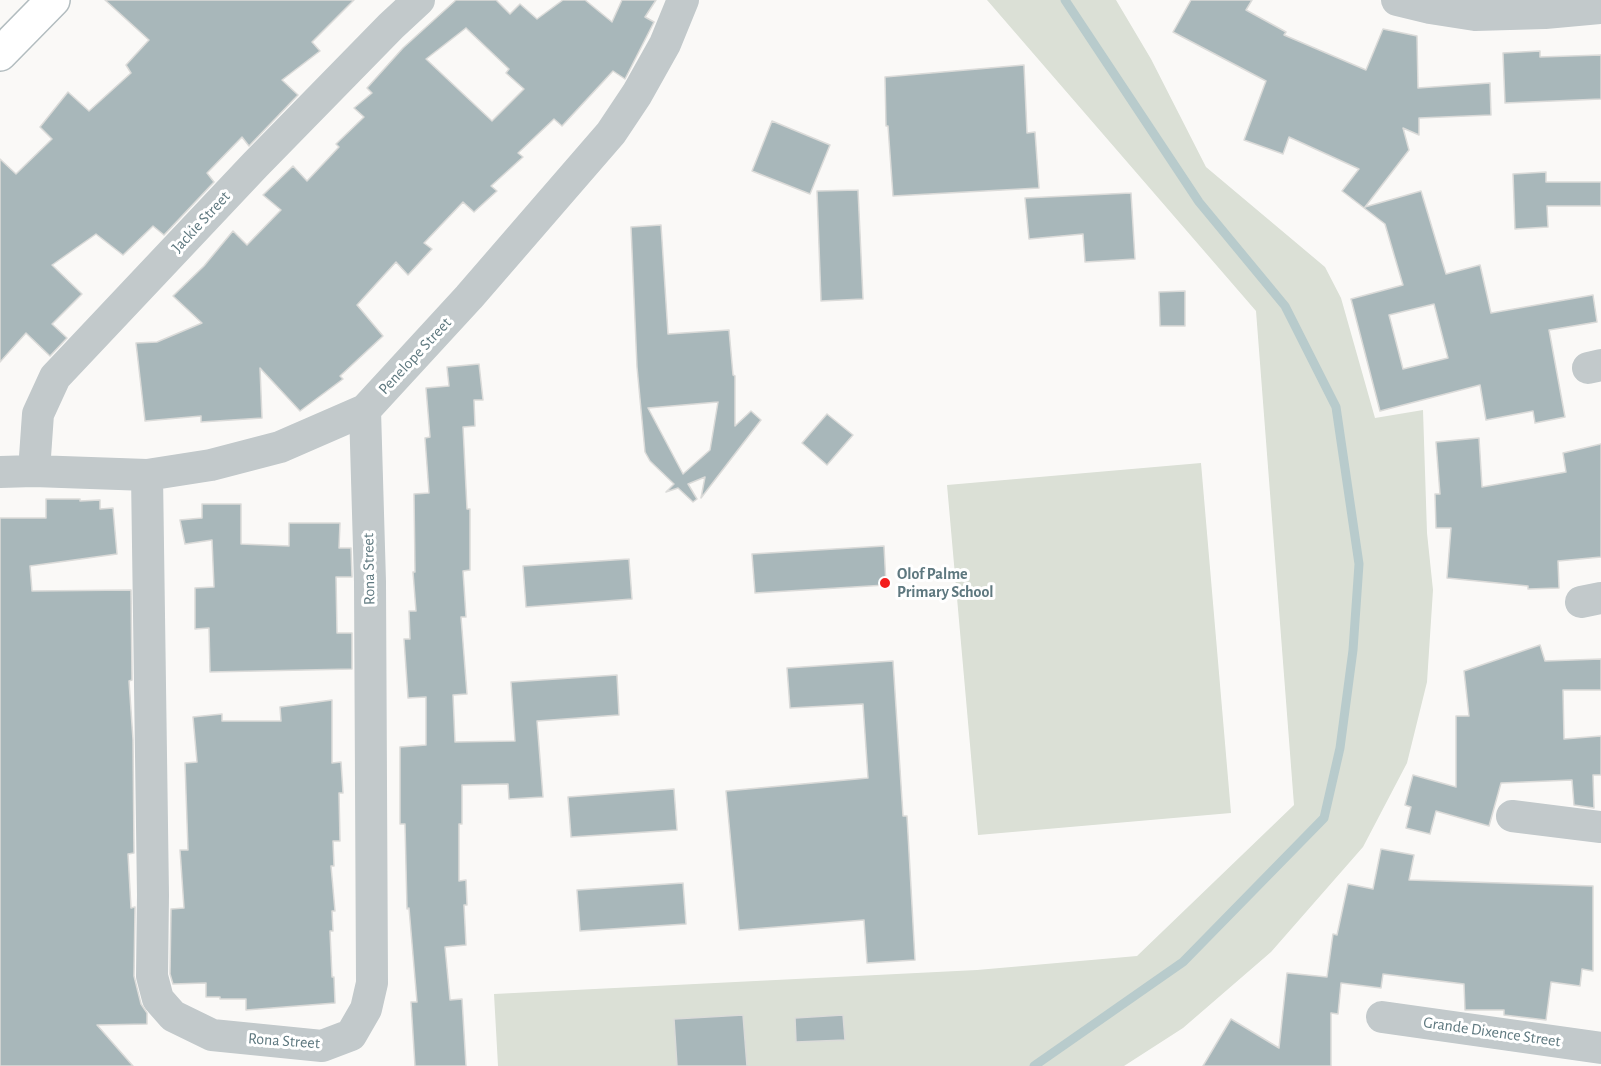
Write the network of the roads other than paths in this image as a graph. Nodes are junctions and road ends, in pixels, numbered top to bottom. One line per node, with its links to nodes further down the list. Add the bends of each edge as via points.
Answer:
1 (53, 0): 6 (street)
2 (418, 0): 8 (street, Jackie Street, via 55,377 38,414)
3 (683, 0): 7 (street, Penelope Street, via 637,94 611,133 470,297)
4 (1397, 0): 5 (street, via 1475,15)
5 (1601, 8)
6 (0, 54)
7 (365, 410): 10 (street, Penelope Street, via 280,447 210,465); 10 (street, Rona Street, via 372,983 366,1009 351,1035 322,1046 212,1035 173,1016 159,999 152,976)
8 (34, 471): 9 (street, Penelope Street); 10 (street, Penelope Street)
9 (0, 472)
10 (147, 475)
11 (1512, 816): 12 (street)
12 (1601, 827)
13 (1382, 1017): 14 (street, Grande Dixence Street)
14 (1601, 1048)

